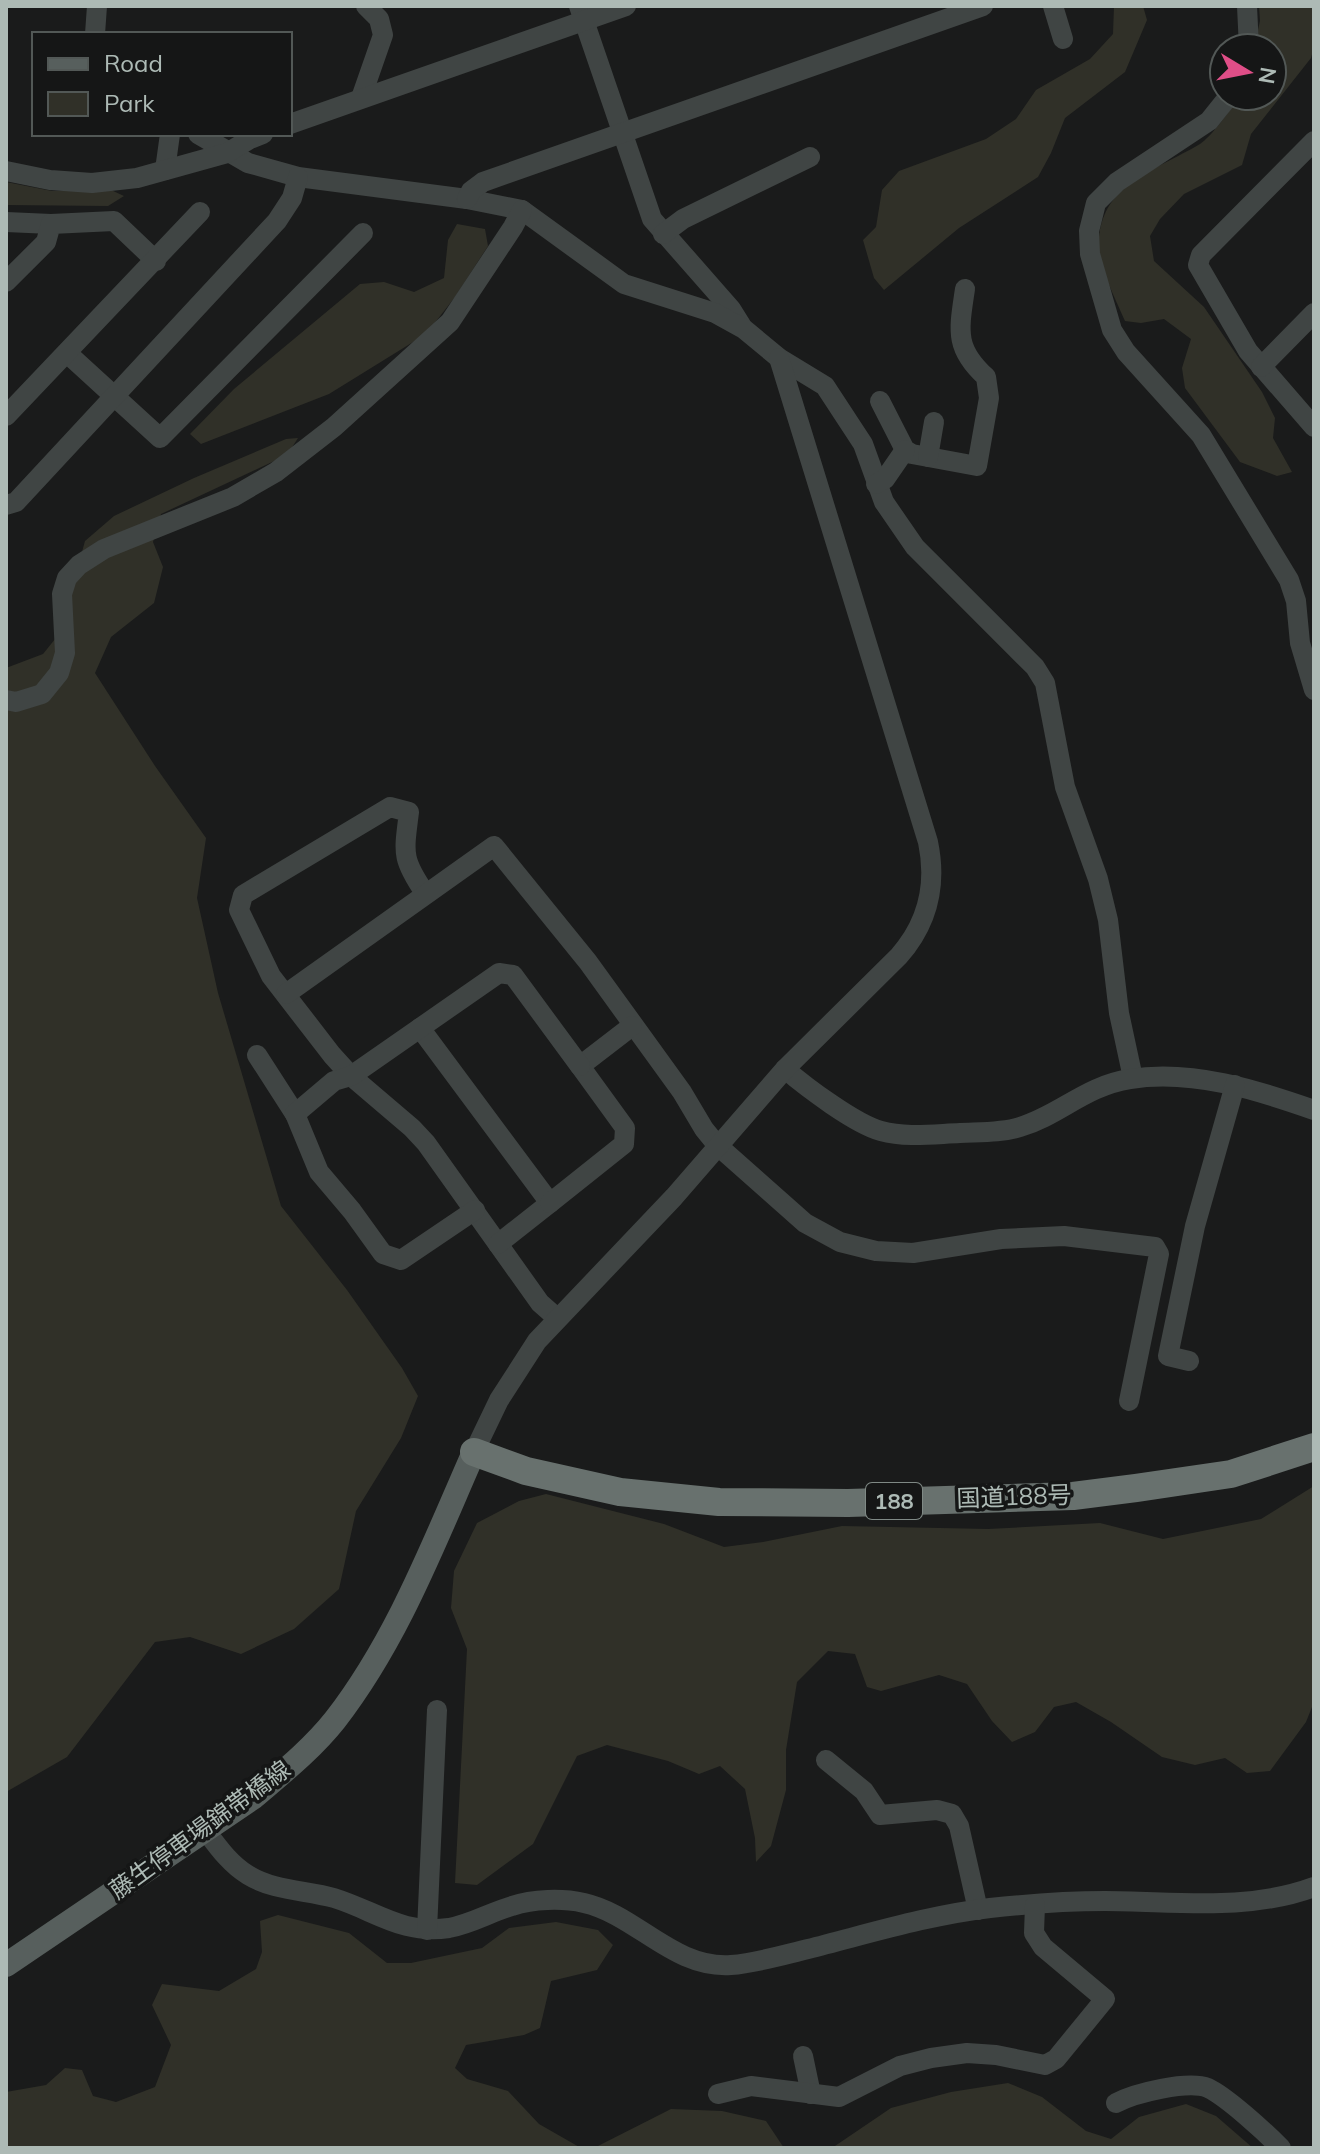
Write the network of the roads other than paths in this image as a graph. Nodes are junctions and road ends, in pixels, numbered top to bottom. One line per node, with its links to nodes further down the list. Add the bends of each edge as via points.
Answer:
1 (97, 6): 8 (street)
2 (366, 6): 11 (street, via 379,19 383,35)
3 (626, 6): 7 (street)
4 (983, 6): 14 (street)
5 (1053, 6): 10 (street)
6 (1247, 6): 9 (street)
7 (581, 13): 11 (street); 14 (street)
8 (95, 32)
9 (1248, 32)
10 (1063, 39)
11 (361, 98): 13 (street)
12 (1216, 112): 48 (street, via 1117,182 1096,203 1090,254 1112,330 1201,435 1289,580)
13 (292, 123)
14 (623, 133): 24 (street, via 483,182); 30 (street, via 652,219)
15 (170, 136): 21 (street)
16 (201, 136): 19 (street)
17 (258, 136): 19 (street)
18 (1314, 141): 38 (street, via 1201,255 1198,265)
19 (227, 153): 21 (street); 23 (street)
20 (810, 157): 30 (street, via 683,219)
21 (165, 170): 22 (street, via 92,183)
22 (6, 171)
23 (298, 177): 24 (street); 39 (street, via 277,221)
24 (467, 199): 25 (street)
25 (522, 210): 35 (street, via 624,284 715,313); 49 (street, via 450,322 334,427 233,497 104,549 79,565 62,594 65,653 59,673 42,694)
26 (200, 212): 31 (street)
27 (6, 222): 28 (street)
28 (51, 224): 31 (street, via 114,221); 32 (street, via 46,242)
29 (363, 233): 39 (street, via 160,438)
30 (663, 234): 35 (street)
31 (156, 261): 36 (street)
32 (6, 282)
33 (965, 289): 45 (street, via 962,339 969,361 986,377 989,398 977,466)
34 (1314, 313): 38 (street)
35 (744, 329): 37 (street)
36 (67, 353): 39 (street); 41 (street)
37 (779, 358): 46 (street, via 825,386 863,444); 56 (street, via 928,842 932,877 926,912 910,943)
38 (1261, 367): 43 (street)
39 (114, 396): 47 (street, via 16,502)
40 (880, 401): 44 (street)
41 (6, 416)
42 (934, 422): 45 (street)
43 (1314, 427)
44 (905, 450): 45 (street); 46 (street)
45 (928, 457)
46 (876, 484): 58 (street, via 915,547 1045,683 1065,787 1108,920)
47 (6, 505)
48 (1314, 690)
49 (6, 700)
50 (425, 893): 51 (street); 51 (street, via 404,854 409,812 390,807 243,895 239,910 271,976); 52 (street, via 494,846 588,962)
51 (286, 994): 57 (street)
52 (632, 1026): 55 (street); 62 (street)
53 (420, 1028): 55 (street, via 499,973 513,975); 57 (street); 63 (street)
54 (257, 1055): 61 (street)
55 (580, 1066): 63 (street, via 625,1128 624,1144)
56 (785, 1069): 58 (street, via 865,1125 909,1135 1018,1128 1099,1086); 62 (street)
57 (351, 1076): 61 (street, via 334,1081); 64 (street, via 412,1128)
58 (1133, 1078): 59 (street)
59 (1235, 1085): 60 (street); 67 (street, via 1195,1226 1168,1356)
60 (1314, 1110)
61 (295, 1114): 64 (street, via 319,1172 383,1254 401,1260)
62 (717, 1145): 66 (street); 68 (street, via 805,1223 840,1242 876,1251 913,1253 1001,1239 1064,1236 1155,1247 1159,1254)
63 (550, 1203): 65 (street)
64 (475, 1210): 65 (street)
65 (498, 1244): 66 (street)
66 (557, 1318): 70 (street, via 499,1400)
67 (1189, 1361)
68 (1129, 1401)
69 (1314, 1447): 70 (highway, 国道188号 / 188, via 1231,1474 1073,1496 848,1503 719,1502 620,1492 526,1471)
70 (474, 1452): 73 (main road, 藤生停車場錦帯橋線, via 398,1622 333,1722 291,1766)
71 (437, 1710): 77 (street)
72 (826, 1760): 76 (street, via 864,1791 880,1815 937,1810 952,1814)
73 (206, 1831): 77 (street, via 223,1854 266,1884 333,1898 389,1922); 78 (main road, 藤生停車場錦帯橋線)
74 (1314, 1887): 75 (street, via 1262,1901 1221,1904)
75 (1035, 1905): 76 (street); 81 (street, via 1034,1933 1043,1947 1105,1999 1056,2059 1045,2065 967,2053 931,2058 900,2066 839,2097)
76 (978, 1910): 77 (street, via 730,1965 699,1963 611,1912 581,1902 514,1905)
77 (427, 1930)
78 (6, 1965)
79 (803, 2056): 81 (street)
80 (718, 2094): 81 (street, via 751,2086)
81 (811, 2094)
82 (1116, 2103): 83 (street, via 1132,2095 1193,2085 1208,2088)
83 (1281, 2148)

